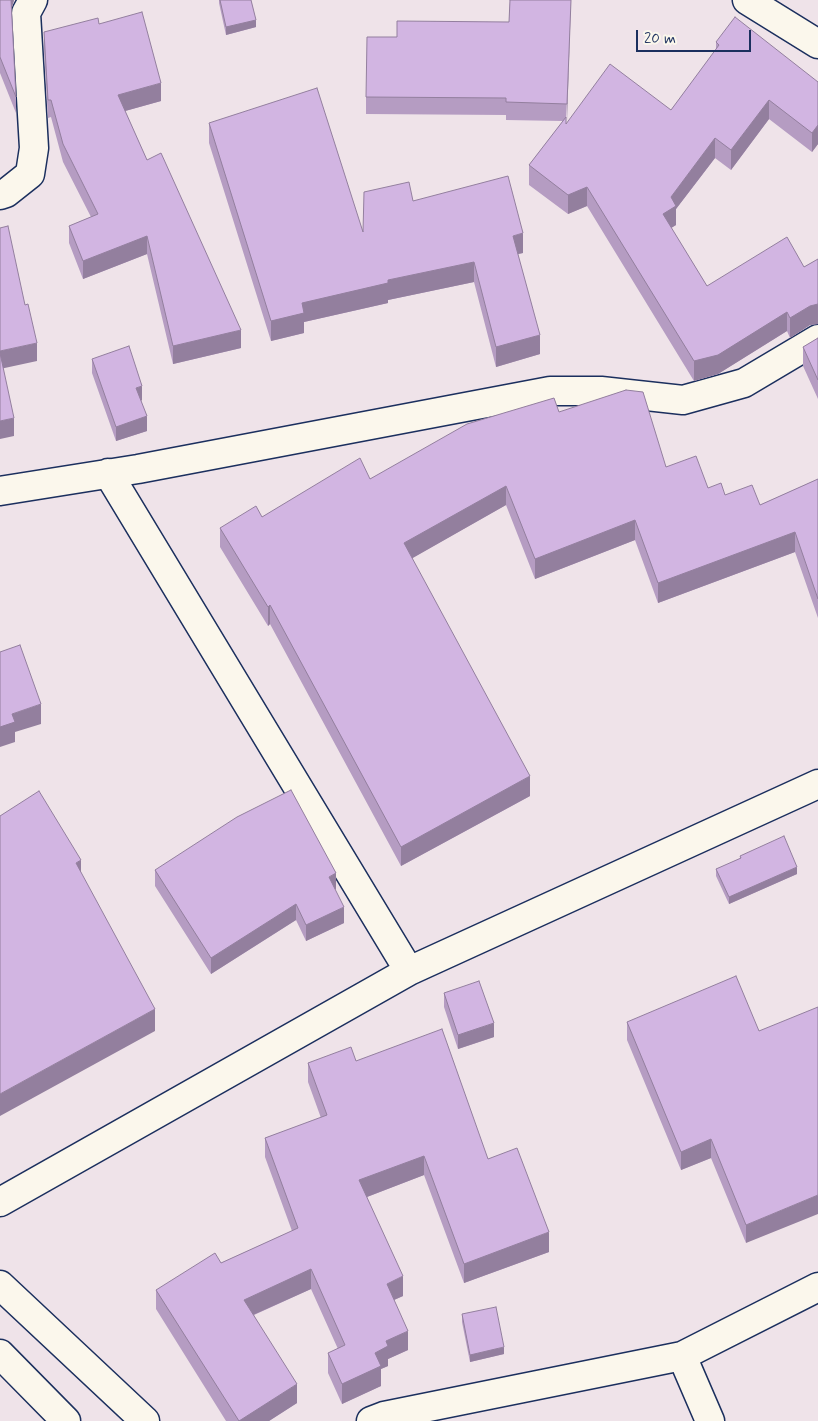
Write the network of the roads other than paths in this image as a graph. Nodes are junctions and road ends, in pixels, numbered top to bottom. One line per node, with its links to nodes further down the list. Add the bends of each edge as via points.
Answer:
1 (33, 0): 4 (street, via 26,12 34,148 30,174)
2 (747, 0): 3 (street)
3 (818, 44)
4 (0, 195)
5 (818, 339): 6 (street, via 744,383 683,400 601,391 550,391)
6 (108, 473): 7 (street); 9 (street)
7 (0, 491)
8 (818, 784): 9 (street)
9 (409, 971): 10 (street)
10 (0, 1202)
11 (0, 1285): 16 (street)
12 (818, 1287): 14 (street)
13 (0, 1354): 15 (street)
14 (682, 1356): 17 (street); 18 (street)
15 (66, 1421)
16 (145, 1421)
17 (371, 1421)
18 (710, 1421)

